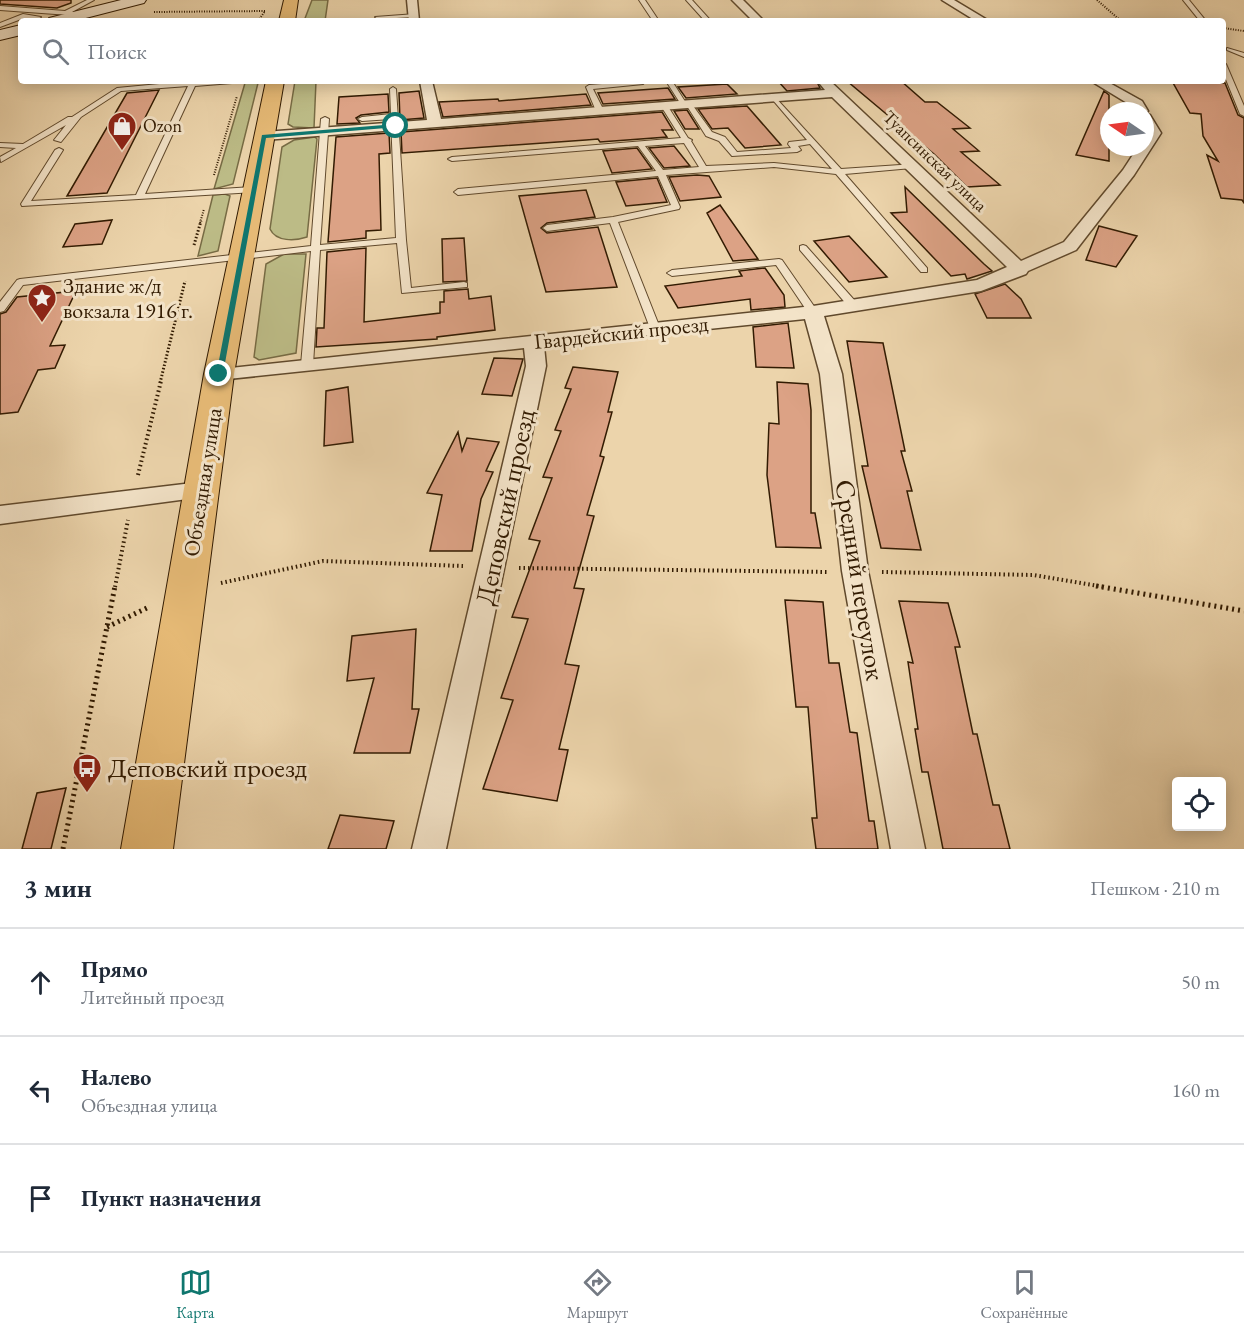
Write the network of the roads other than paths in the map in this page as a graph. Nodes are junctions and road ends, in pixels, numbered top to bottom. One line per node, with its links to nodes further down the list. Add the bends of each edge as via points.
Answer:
1 (91, 0): 11 (lane)
2 (291, 0): 13 (main road)
3 (412, 0): 14 (street)
4 (642, 0): 15 (lane)
5 (689, 0): 16 (lane)
6 (737, 0): 17 (street)
7 (947, 0): 18 (street)
8 (1186, 0): 19 (lane)
9 (144, 6): 11 (main road)
10 (1, 7): 11 (lane)
11 (68, 16): 20 (lane, via 23,16)
12 (378, 17): 14 (lane)
13 (288, 18)
14 (414, 18)
15 (654, 18)
16 (705, 18)
17 (756, 18)
18 (979, 18)
19 (1201, 18)
20 (0, 25)
21 (18, 31): 22 (main road)
22 (0, 35)
23 (1226, 50): 24 (lane)
24 (1244, 55)
25 (1226, 71): 41 (lane)
26 (155, 84): 42 (lane, via 119,89)
27 (192, 84): 64 (lane)
28 (274, 84): 47 (main road, Объездная улица)
29 (427, 84): 45 (street)
30 (641, 84): 40 (lane, via 589,87)
31 (671, 84): 38 (lane)
32 (826, 84): 35 (street, Туапсинская улица)
33 (1102, 84): 37 (street)
34 (393, 89): 44 (lane)
35 (836, 93): 36 (street); 58 (street, Туапсинская улица)
36 (774, 98): 38 (street); 50 (lane)
37 (1134, 102)
38 (687, 104): 39 (street); 50 (lane, via 709,134 722,139 735,154 797,150 792,144)
39 (665, 106): 40 (street); 49 (lane)
40 (600, 111): 45 (street)
41 (1244, 114)
42 (78, 115): 48 (lane); 53 (lane)
43 (362, 119): 44 (lane)
44 (396, 121): 45 (street); 46 (street); 67 (lane)
45 (435, 123)
46 (324, 125): 47 (street); 68 (lane)
47 (264, 136): 62 (main road, Объездная улица)
48 (58, 140)
49 (688, 140): 51 (lane); 59 (lane)
50 (812, 142): 60 (lane)
51 (640, 144): 56 (lane); 61 (lane)
52 (0, 145): 53 (lane)
53 (26, 146): 57 (lane)
54 (59, 150): 64 (lane, via 25,204)
55 (1139, 156): 72 (street, Гвардейский проезд, via 1070,246)
56 (452, 159)
57 (1, 160)
58 (912, 166): 60 (lane); 72 (street, Туапсинская улица)
59 (705, 169): 60 (lane, via 774,165); 61 (lane)
60 (838, 172): 71 (lane)
61 (661, 173): 63 (lane); 65 (lane, via 676,207)
62 (252, 190): 64 (lane); 70 (main road, Объездная улица)
63 (458, 192)
64 (140, 196)
65 (613, 220): 66 (lane); 78 (lane)
66 (547, 228)
67 (400, 240): 68 (lane); 74 (lane, via 406,291)
68 (315, 248): 70 (lane); 80 (lane)
69 (803, 248): 75 (lane)
70 (241, 255): 76 (lane, via 20,282); 81 (main road, Объездная улица)
71 (924, 270)
72 (1020, 270): 75 (street, Гвардейский проезд, via 981,285)
73 (672, 273): 77 (lane, via 778,262)
74 (464, 285)
75 (852, 304): 77 (street, Гвардейский проезд)
76 (0, 309)
77 (813, 312): 78 (street, Гвардейский проезд); 86 (street, Средний переулок, via 831,374 855,571)
78 (655, 328): 79 (street, Гвардейский проезд)
79 (533, 341): 80 (street, Гвардейский проезд); 85 (street, Деповский проезд, via 536,366)
80 (307, 364): 81 (street, Гвардейский проезд)
81 (219, 374): 82 (main road, Объездная улица)
82 (201, 490): 83 (street); 84 (main road, Объездная улица)
83 (0, 515)
84 (147, 849)
85 (429, 849)
86 (908, 849)

